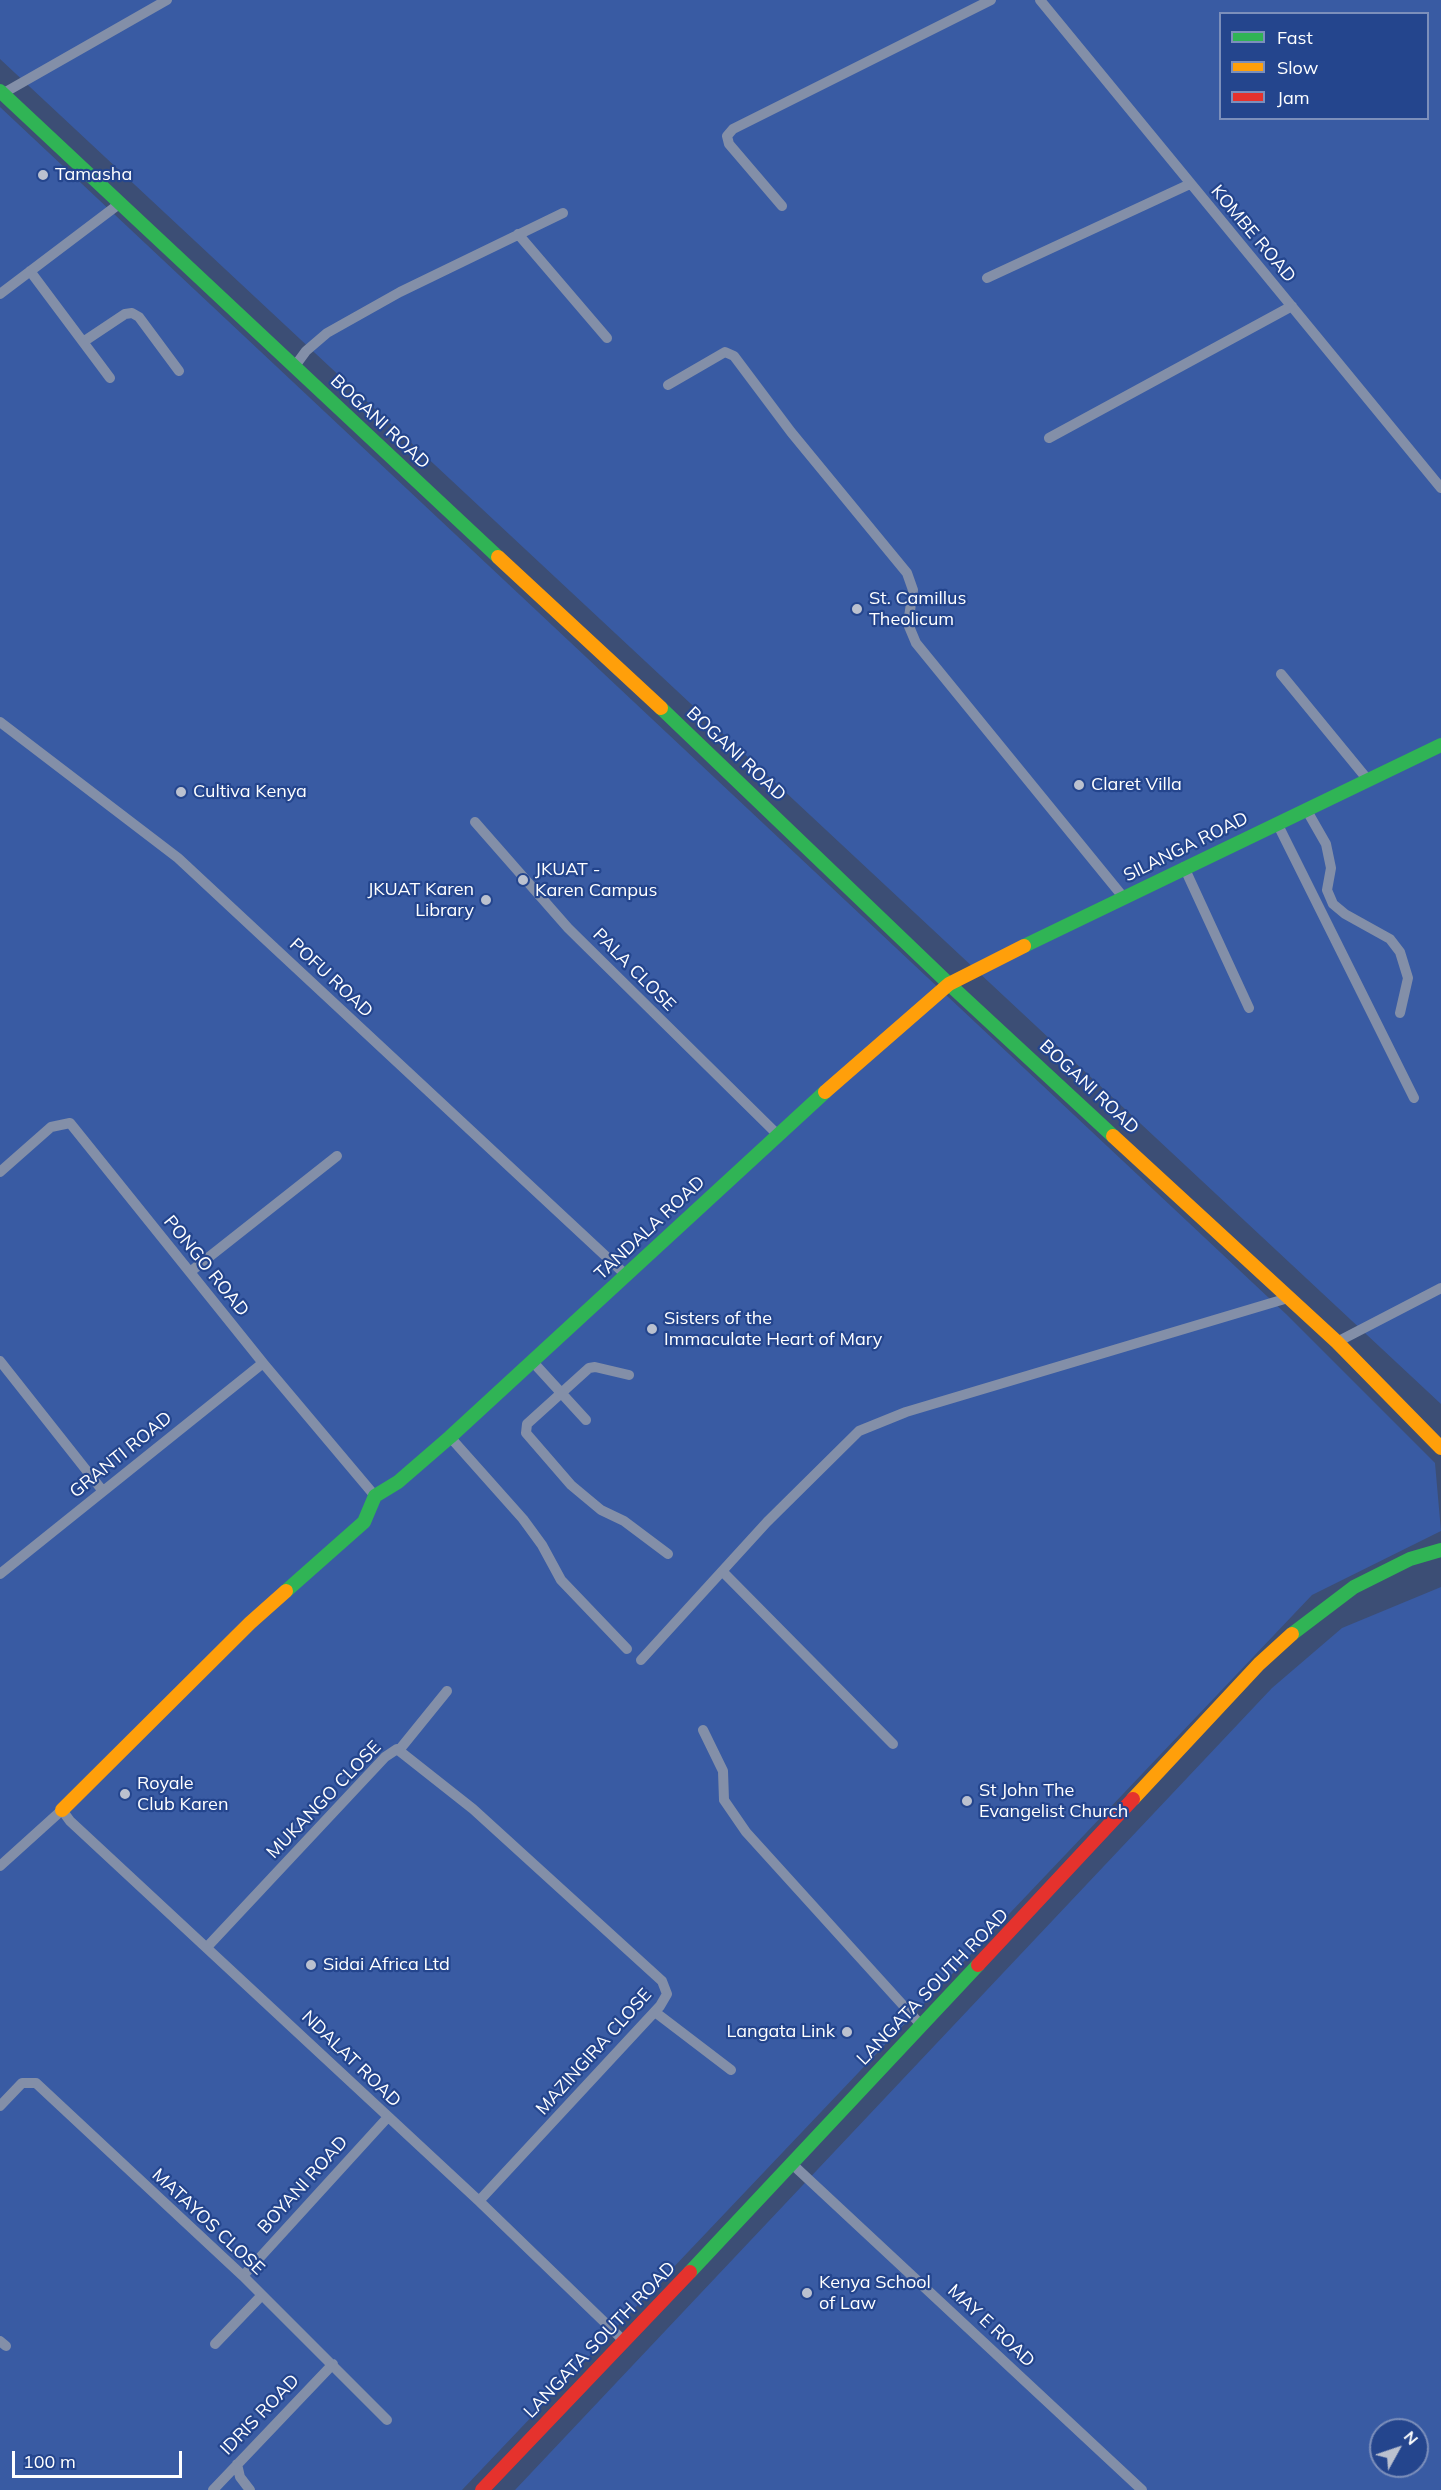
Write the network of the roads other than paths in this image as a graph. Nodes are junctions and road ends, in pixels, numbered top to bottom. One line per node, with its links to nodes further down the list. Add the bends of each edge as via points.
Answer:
1 (167, 0): 4 (street)
2 (991, 0): 7 (street, via 734,129 727,136 729,144)
3 (1040, 0): 5 (street, KOMBE ROAD)
4 (1, 92): 6 (street, BOGANI ROAD)
5 (1190, 184): 11 (street); 13 (street, KOMBE ROAD)
6 (119, 204): 10 (street); 16 (street, BOGANI ROAD)
7 (782, 206)
8 (563, 213): 9 (street)
9 (518, 234): 14 (street); 16 (street, via 327,333)
10 (30, 272): 12 (street); 15 (street)
11 (987, 278)
12 (0, 294)
13 (1292, 306): 20 (street); 21 (street, KOMBE ROAD)
14 (607, 338)
15 (83, 342): 17 (street, via 132,313); 18 (street)
16 (295, 366): 31 (street, BOGANI ROAD)
17 (179, 371)
18 (110, 378)
19 (668, 385): 30 (street, via 725,352 734,356 907,573 913,590 908,624 916,643)
20 (1049, 438)
21 (1441, 488)
22 (1281, 674): 25 (street)
23 (0, 722): 39 (street, POFU ROAD, via 178,858)
24 (1441, 745): 25 (street, SILANGA ROAD)
25 (1368, 780): 26 (street, SILANGA ROAD)
26 (1306, 809): 28 (street, SILANGA ROAD); 33 (street, via 1326,844 1331,868 1327,890 1333,904 1345,915 1390,939 1400,952 1408,978)
27 (476, 822): 35 (street, PALA CLOSE, via 568,928)
28 (1277, 823): 29 (street, SILANGA ROAD); 34 (street)
29 (1184, 867): 30 (street, SILANGA ROAD); 32 (street)
30 (1124, 898): 31 (street, SILANGA ROAD)
31 (949, 984): 35 (street, TANDALA ROAD); 41 (street, BOGANI ROAD)
32 (1250, 1008)
33 (1400, 1013)
34 (1414, 1098)
35 (777, 1134): 39 (street, TANDALA ROAD)
36 (337, 1156): 38 (street)
37 (0, 1172): 38 (street, PONGO ROAD, via 51,1127 70,1122)
38 (190, 1272): 45 (street, PONGO ROAD)
39 (626, 1275): 43 (street, TANDALA ROAD)
40 (1441, 1288): 42 (street)
41 (1288, 1298): 42 (street, BOGANI ROAD); 55 (street, via 868,1425 844,1443)
42 (1336, 1342): 50 (street, BOGANI ROAD)
43 (532, 1361): 47 (street); 49 (street, TANDALA ROAD)
44 (0, 1362): 51 (street)
45 (263, 1363): 51 (street, GRANTI ROAD); 52 (street, PONGO ROAD)
46 (629, 1375): 47 (street, via 589,1368)
47 (562, 1393): 48 (street); 54 (street, via 527,1424 526,1433 571,1485)
48 (586, 1420)
49 (450, 1437): 52 (street, TANDALA ROAD, via 398,1482); 57 (street, via 523,1519 561,1580)
50 (1441, 1448)
51 (102, 1490): 56 (street, GRANTI ROAD)
52 (375, 1496): 63 (street, via 360,1526 250,1623)
53 (1441, 1550): 68 (street, LANGATA SOUTH ROAD, via 1410,1559 1354,1587 1276,1649)
54 (668, 1554)
55 (723, 1572): 58 (street); 61 (street)
56 (0, 1574)
57 (627, 1649)
58 (641, 1660)
59 (447, 1691): 62 (street)
60 (703, 1730): 68 (street, via 723,1771 724,1800 746,1832)
61 (893, 1744)
62 (400, 1749): 65 (street, MUKANGO CLOSE); 66 (street, MUKANGO CLOSE, via 385,1757)
63 (58, 1813): 64 (street); 66 (street, NDALAT ROAD)
64 (2, 1861)
65 (576, 1901): 67 (street, MAZINGIRA CLOSE, via 662,1981 667,1994)
66 (208, 1946): 71 (street, NDALAT ROAD)
67 (655, 2012): 69 (street); 73 (street, MAZINGIRA CLOSE)
68 (921, 2025): 72 (street, LANGATA SOUTH ROAD)
69 (731, 2070)
70 (0, 2106): 74 (street, MATAYOS CLOSE, via 22,2083 36,2083)
71 (388, 2117): 73 (street, NDALAT ROAD); 74 (street, BOYANI ROAD)
72 (791, 2163): 76 (street, LANGATA SOUTH ROAD); 84 (street, MAY E ROAD)
73 (479, 2201): 76 (street, NDALAT ROAD)
74 (243, 2276): 75 (street, MATAYOS CLOSE)
75 (261, 2295): 77 (street); 78 (street, MATAYOS CLOSE)
76 (625, 2342): 83 (street, LANGATA SOUTH ROAD)
77 (215, 2344)
78 (333, 2364): 79 (street, MATAYOS CLOSE); 80 (street, IDRIS ROAD)
79 (387, 2420)
80 (237, 2463): 81 (street, IDRIS ROAD); 82 (street, via 240,2477)
81 (213, 2490)
82 (250, 2490)
83 (482, 2490)
84 (1142, 2490)

